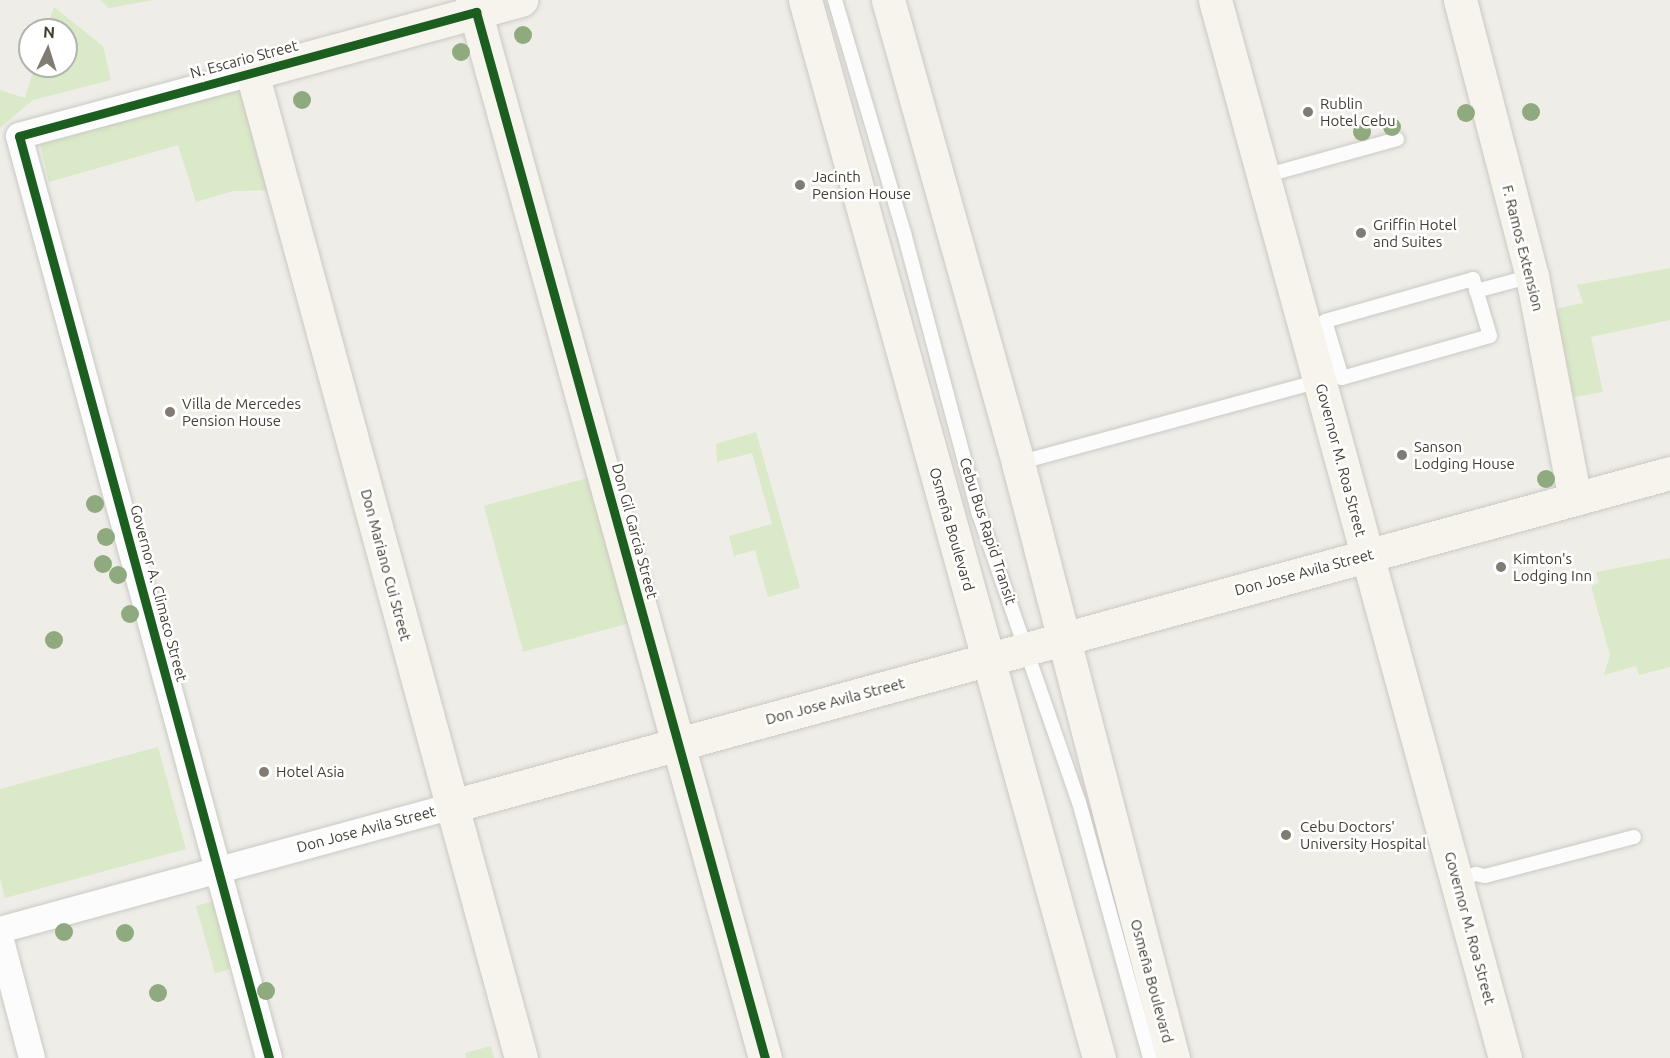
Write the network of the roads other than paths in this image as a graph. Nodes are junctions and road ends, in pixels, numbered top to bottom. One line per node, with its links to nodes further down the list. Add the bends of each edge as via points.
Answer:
1 (521, 0): 7 (street, N. Escario Street)
2 (805, 0): 21 (street, Osmeña Boulevard)
3 (835, 0): 20 (lane, Cebu Bus Rapid Transit, via 904,233 979,514)
4 (888, 0): 15 (street, Osmeña Boulevard)
5 (1215, 0): 11 (street, Governor M. Roa Street)
6 (1460, 0): 12 (street, F. Ramos Extension)
7 (474, 6): 8 (street, N. Escario Street); 22 (street, Don Gil Garcia Street)
8 (252, 73): 9 (street, N. Escario Street); 23 (street, Don Mariano Cui Street)
9 (19, 135): 25 (street, Governor A. Climaco Street)
10 (1397, 139): 11 (lane)
11 (1264, 176): 14 (street, Governor M. Roa Street)
12 (1532, 276): 13 (lane); 17 (street, F. Ramos Extension)
13 (1476, 291): 14 (lane, via 1473,279 1325,321); 14 (lane, via 1490,336 1342,378)
14 (1325, 373): 15 (lane); 18 (street, Governor M. Roa Street)
15 (1018, 463): 19 (street, Osmeña Boulevard)
16 (1670, 473): 17 (street, Don Jose Avila Street)
17 (1575, 498): 18 (street, Don Jose Avila Street)
18 (1368, 555): 19 (street, Don Jose Avila Street); 26 (street, Governor M. Roa Street)
19 (1062, 637): 20 (street, Don Jose Avila Street); 35 (street, Osmeña Boulevard)
20 (1026, 649): 21 (street, Don Jose Avila Street); 34 (lane, Cebu Bus Rapid Transit, via 1079,802)
21 (989, 659): 22 (street, Don Jose Avila Street); 33 (street, Osmeña Boulevard)
22 (678, 744): 23 (street, Don Jose Avila Street); 32 (street, Don Gil Garcia Street)
23 (452, 806): 25 (street, Don Jose Avila Street); 31 (street, Don Mariano Cui Street)
24 (1634, 837): 26 (lane)
25 (218, 870): 27 (street, Don Jose Avila Street); 30 (street, Governor A. Climaco Street)
26 (1467, 882): 36 (street, Governor M. Roa Street)
27 (0, 930)
28 (0, 937): 29 (street)
29 (32, 1058)
30 (269, 1058)
31 (521, 1058)
32 (765, 1058)
33 (1099, 1058)
34 (1150, 1058)
35 (1173, 1058)
36 (1505, 1058)

